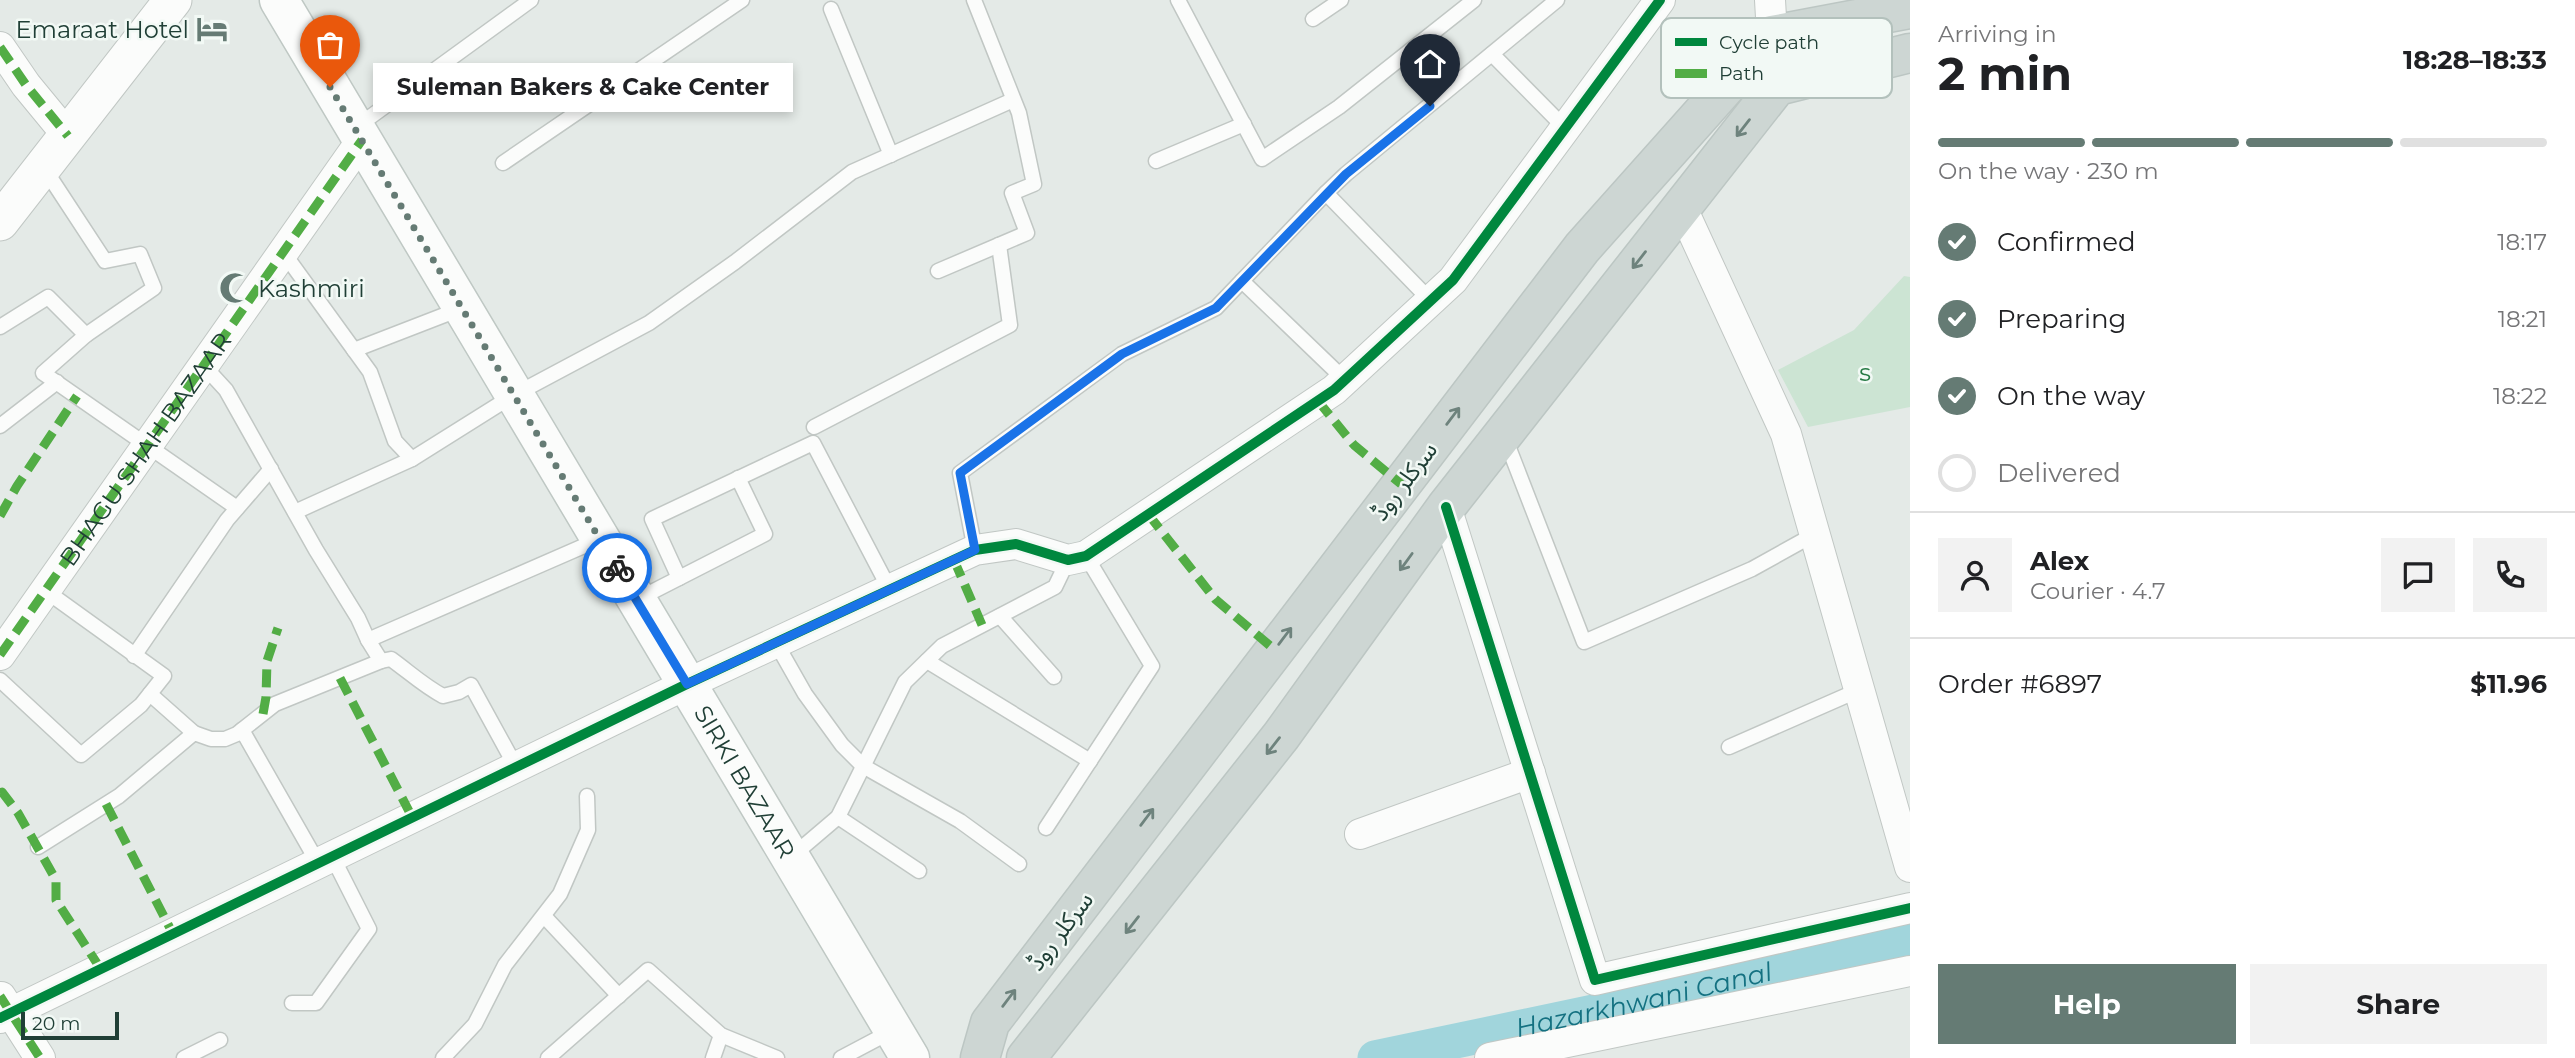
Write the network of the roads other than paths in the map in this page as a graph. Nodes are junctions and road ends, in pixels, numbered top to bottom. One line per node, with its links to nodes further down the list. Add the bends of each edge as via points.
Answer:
1 (173, 0): 25 (street)
2 (531, 0): 24 (lane)
3 (743, 0): 28 (lane)
4 (974, 0): 21 (lane)
5 (1178, 0): 22 (lane)
6 (1341, 0): 14 (lane)
7 (1474, 0): 22 (lane, via 1339,107 1262,159)
8 (1557, 0): 17 (lane)
9 (1660, 0): 23 (street)
10 (282, 1): 24 (main road, SIRKI BAZAAR)
11 (831, 9): 26 (lane)
12 (1910, 9): 13 (main road)
13 (1771, 18)
14 (1313, 19)
15 (0, 47): 25 (street)
16 (1910, 53): 18 (main road)
17 (1492, 54): 23 (lane); 30 (lane)
18 (1892, 57)
19 (1705, 98): 102 (main road, سرکلر روڈ, one-way to 19, via 990,1023 1582,248)
20 (1767, 98): 31 (main road, one-way to 31)
21 (1013, 100): 26 (lane); 33 (lane, via 1034,184 1012,193 1027,233)
22 (1244, 124): 27 (lane)
23 (1565, 128): 37 (street, via 1453,280)
24 (359, 134): 34 (street, BHAGU SHAH BAZAAR); 38 (main road, SIRKI BAZAAR)
25 (68, 136): 29 (street)
26 (891, 155): 45 (lane, via 852,172 649,323)
27 (1156, 161)
28 (503, 163)
29 (44, 168): 32 (street); 40 (lane, via 105,261 140,254 155,288)
30 (1326, 193): 36 (lane); 37 (lane)
31 (1681, 206): 48 (main road, one-way to 48); 56 (street, via 1786,434)
32 (0, 222)
33 (999, 245): 35 (lane); 47 (lane, via 1010,326)
34 (283, 252): 41 (lane); 42 (street, BHAGU SHAH BAZAAR)
35 (938, 271)
36 (1242, 281): 43 (lane); 58 (lane, via 1216,308 1122,354 960,473)
37 (1431, 301): 43 (street)
38 (462, 308): 41 (lane); 45 (main road, SIRKI BAZAAR)
39 (0, 327): 40 (lane, via 48,297)
40 (86, 335): 44 (lane, via 43,373)
41 (354, 350): 50 (lane, via 370,372 395,441)
42 (204, 366): 49 (street, BHAGU SHAH BAZAAR); 51 (lane, via 226,390)
43 (1345, 380): 59 (street)
44 (57, 382): 46 (lane); 49 (lane)
45 (514, 395): 50 (lane); 57 (main road, SIRKI BAZAAR)
46 (0, 425)
47 (814, 427)
48 (1504, 434): 53 (main road); 56 (lane, via 1584,642 1752,569)
49 (148, 445): 54 (lane); 62 (street, BHAGU SHAH BAZAAR)
50 (412, 459): 55 (lane)
51 (271, 470): 54 (lane); 55 (lane)
52 (738, 478): 60 (lane, via 765,534); 60 (lane, via 652,519); 61 (lane, via 813,443)
53 (1446, 507): 82 (street); 110 (main road, one-way to 110, via 1281,736)
54 (237, 508): 68 (lane)
55 (295, 512): 65 (lane)
56 (1815, 534): 74 (street)
57 (600, 539): 63 (main road, SIRKI BAZAAR); 65 (lane)
58 (975, 550): 59 (street, via 1016,544); 61 (street)
59 (1077, 558): 64 (lane, via 1055,587); 79 (lane, via 1153,666)
60 (679, 578): 63 (lane)
61 (890, 590): 66 (street)
62 (46, 591): 67 (street, BHAGU SHAH BAZAAR); 68 (lane)
63 (636, 600): 73 (main road, SIRKI BAZAAR)
64 (1000, 616): 69 (lane, via 942,646); 71 (lane)
65 (368, 640): 70 (lane)
66 (776, 643): 73 (street); 80 (lane, via 805,694)
67 (0, 655)
68 (134, 656): 75 (lane, via 164,676)
69 (927, 660): 79 (lane); 80 (lane, via 905,682)
70 (381, 661): 76 (lane, via 275,704); 81 (lane, via 391,659 443,696 471,685)
71 (1054, 677)
72 (0, 680): 75 (lane, via 80,755)
73 (687, 684): 81 (street); 88 (main road, SIRKI BAZAAR)
74 (1859, 690): 78 (lane); 91 (street)
75 (150, 694): 77 (lane)
76 (242, 730): 77 (lane, via 225,739); 89 (lane)
77 (194, 733): 87 (lane, via 119,796)
78 (1729, 747)
79 (1090, 761): 85 (lane)
80 (863, 766): 84 (lane); 90 (lane, via 960,821)
81 (516, 767): 89 (street)
82 (1530, 773): 86 (street); 93 (street, via 1595,980)
83 (587, 796): 94 (lane, via 588,830 560,894)
84 (838, 817): 88 (lane); 92 (lane)
85 (1046, 828)
86 (1360, 834)
87 (38, 847)
88 (790, 858): 101 (main road, SIRKI BAZAAR)
89 (325, 860): 97 (lane, via 369,929 316,1003); 98 (street)
90 (1019, 864)
91 (1910, 867)
92 (919, 870)
93 (1910, 908)
94 (544, 916): 96 (lane); 105 (lane, via 505,965 475,1024)
95 (1910, 971): 111 (street)
96 (619, 996): 99 (lane, via 648,970); 106 (lane)
97 (292, 1003)
98 (3, 1009): 103 (street)
99 (721, 1035): 107 (lane); 108 (lane)
100 (220, 1041): 104 (lane)
101 (902, 1044): 109 (lane)
102 (989, 1056)
103 (40, 1058)
104 (184, 1058)
105 (443, 1058)
106 (548, 1058)
107 (713, 1058)
108 (777, 1058)
109 (841, 1058)
110 (1026, 1058)
111 (1491, 1058)

